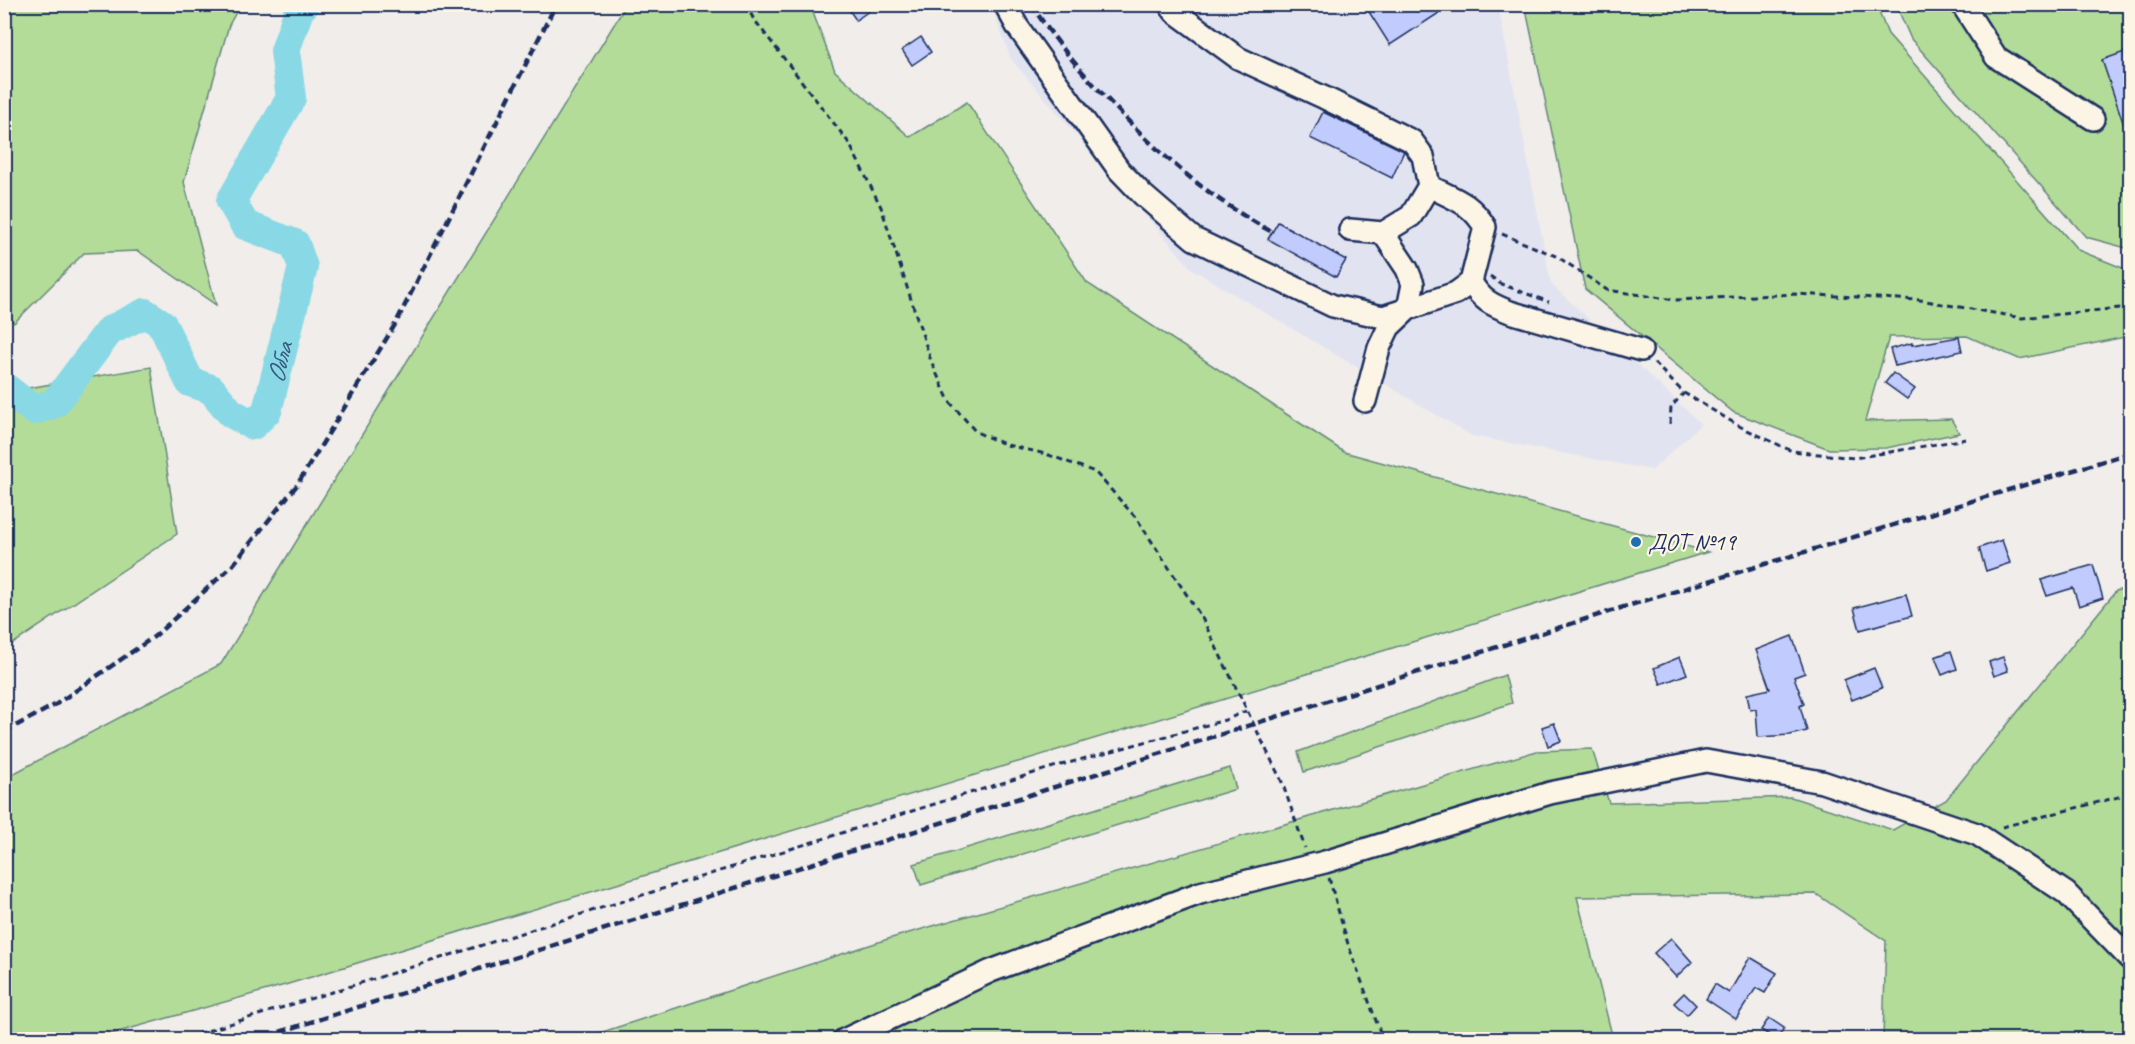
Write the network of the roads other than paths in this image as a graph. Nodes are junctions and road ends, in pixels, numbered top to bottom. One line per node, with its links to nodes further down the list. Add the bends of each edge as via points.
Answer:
1 (1005, 4): 9 (street, via 1119,170 1194,239 1333,306 1383,317)
2 (1168, 4): 5 (street, via 1238,58 1412,141 1424,156)
3 (1962, 4): 4 (street, via 1996,57)
4 (2093, 119)
5 (1429, 186): 7 (street, via 1411,216); 8 (street, via 1467,205 1485,227)
6 (1350, 230): 7 (street)
7 (1383, 233): 9 (street, via 1413,284)
8 (1471, 282): 9 (street, via 1456,293); 10 (street, via 1490,305)
9 (1408, 309): 11 (street, via 1389,327 1379,348)
10 (1641, 350)
11 (1365, 400)
12 (2130, 959): 13 (street, via 2066,893 1977,834 1822,782 1706,761 1550,793 1318,863 1200,893 991,971)
13 (888, 1030): 14 (street)
14 (844, 1040)

